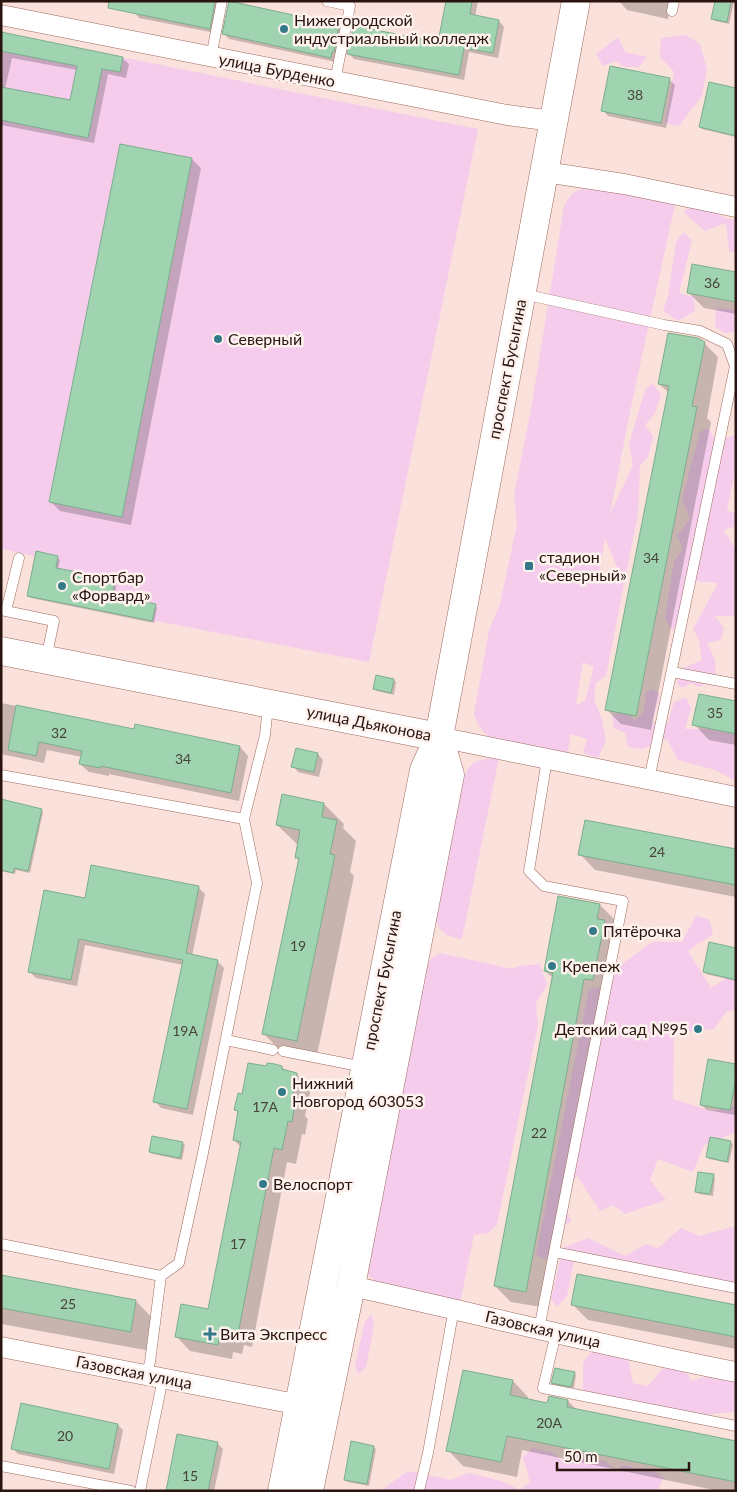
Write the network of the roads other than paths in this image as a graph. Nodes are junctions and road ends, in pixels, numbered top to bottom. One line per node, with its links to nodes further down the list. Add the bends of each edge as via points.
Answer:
1 (222, 1): 5 (lane)
2 (326, 1): 6 (lane, via 350,6)
3 (576, 1): 7 (main road, проспект Бусыгина)
4 (1, 15): 5 (street, улица Бурденко)
5 (211, 57): 6 (street, улица Бурденко)
6 (335, 81): 7 (street, улица Бурденко)
7 (553, 121): 8 (main road, проспект Бусыгина)
8 (544, 172): 9 (street, via 624,184); 10 (main road, проспект Бусыгина)
9 (736, 207)
10 (522, 293): 15 (lane, via 700,331 727,344 736,366); 18 (main road, проспект Бусыгина)
11 (19, 558): 12 (lane)
12 (4, 610): 14 (lane, via 54,621)
13 (1, 651): 14 (main road, улица Дьяконова)
14 (46, 660): 17 (main road, улица Дьяконова)
15 (672, 672): 16 (lane); 21 (lane)
16 (736, 684)
17 (268, 704): 18 (main road, улица Дьяконова); 23 (lane)
18 (439, 737): 19 (street, улица Дьяконова); 25 (main road, проспект Бусыгина, via 424,770); 29 (main road, проспект Бусыгина, via 450,775)
19 (547, 758): 21 (street, улица Дьяконова); 27 (lane, via 529,871 544,886 623,901)
20 (1, 775): 23 (lane)
21 (649, 780): 22 (street, улица Дьяконова)
22 (736, 797)
23 (244, 819): 24 (lane, via 257,882)
24 (226, 1040): 25 (lane); 28 (lane, via 179,1263)
25 (365, 1067): 36 (main road, проспект Бусыгина)
26 (1, 1244): 28 (lane)
27 (554, 1252): 30 (lane); 32 (lane)
28 (161, 1276): 35 (lane, via 150,1362)
29 (351, 1286): 31 (street, Газовская улица); 37 (main road, проспект Бусыгина)
30 (736, 1288)
31 (454, 1308): 32 (street, Газовская улица); 44 (lane)
32 (547, 1331): 34 (street, Газовская улица); 38 (lane, via 543,1388)
33 (1, 1348): 35 (street, Газовская улица)
34 (736, 1372)
35 (155, 1376): 36 (street, Газовская улица); 41 (lane)
36 (299, 1404): 37 (street, Газовская улица); 42 (main road, проспект Бусыгина)
37 (325, 1410): 43 (main road, проспект Бусыгина)
38 (736, 1426)
39 (1, 1466): 40 (lane)
40 (131, 1491)
41 (140, 1491)
42 (282, 1491)
43 (309, 1491)
44 (420, 1491)

